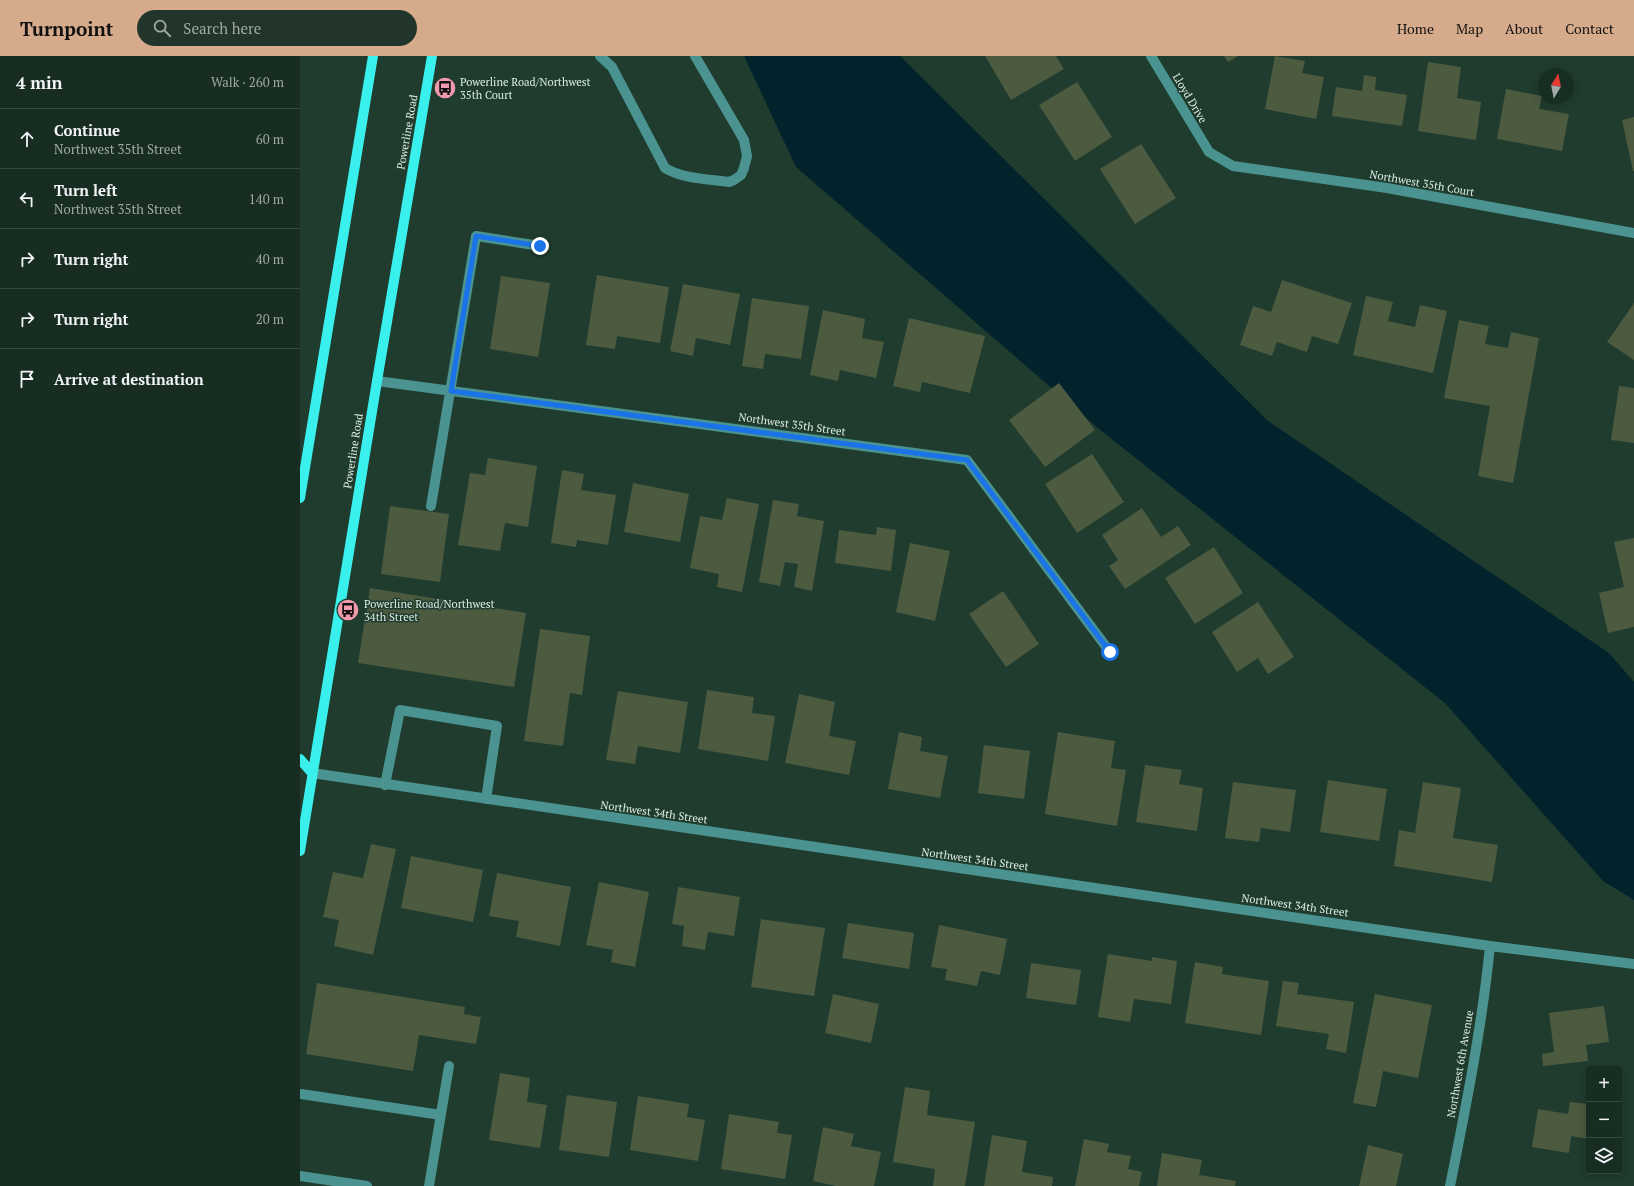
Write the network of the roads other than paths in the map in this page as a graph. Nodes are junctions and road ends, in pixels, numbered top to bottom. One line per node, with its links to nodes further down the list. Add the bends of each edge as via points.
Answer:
1 (373, 56): 11 (main road)
2 (432, 56): 9 (main road, Powerline Road)
3 (600, 56): 4 (street, via 612,67 665,168 692,177 729,182 741,175 747,156 744,140)
4 (695, 56)
5 (1151, 56): 6 (street, Lloyd Drive)
6 (1209, 152): 7 (street, Northwest 35th Court, via 1233,166 1388,188)
7 (1634, 233)
8 (540, 246): 10 (street, via 476,236)
9 (377, 381): 10 (street, Northwest 35th Street); 15 (main road, Powerline Road)
10 (451, 391): 12 (street); 13 (street, Northwest 35th Street, via 967,460)
11 (300, 498)
12 (431, 506)
13 (1110, 652)
14 (300, 759): 15 (main road)
15 (312, 774): 16 (street, Northwest 34th Street); 18 (main road, Powerline Road)
16 (385, 785): 17 (street, Northwest 34th Street); 17 (street, via 400,710 497,726)
17 (486, 799): 19 (street, Northwest 34th Street)
18 (300, 851)
19 (1490, 946): 20 (street, Northwest 34th Street); 27 (street, Northwest 6th Avenue, via 1470,1087)
20 (1634, 964)
21 (449, 1066): 23 (street)
22 (301, 1094): 23 (street)
23 (441, 1115): 26 (street)
24 (300, 1176): 25 (street)
25 (367, 1186)
26 (429, 1186)
27 (1450, 1186)

